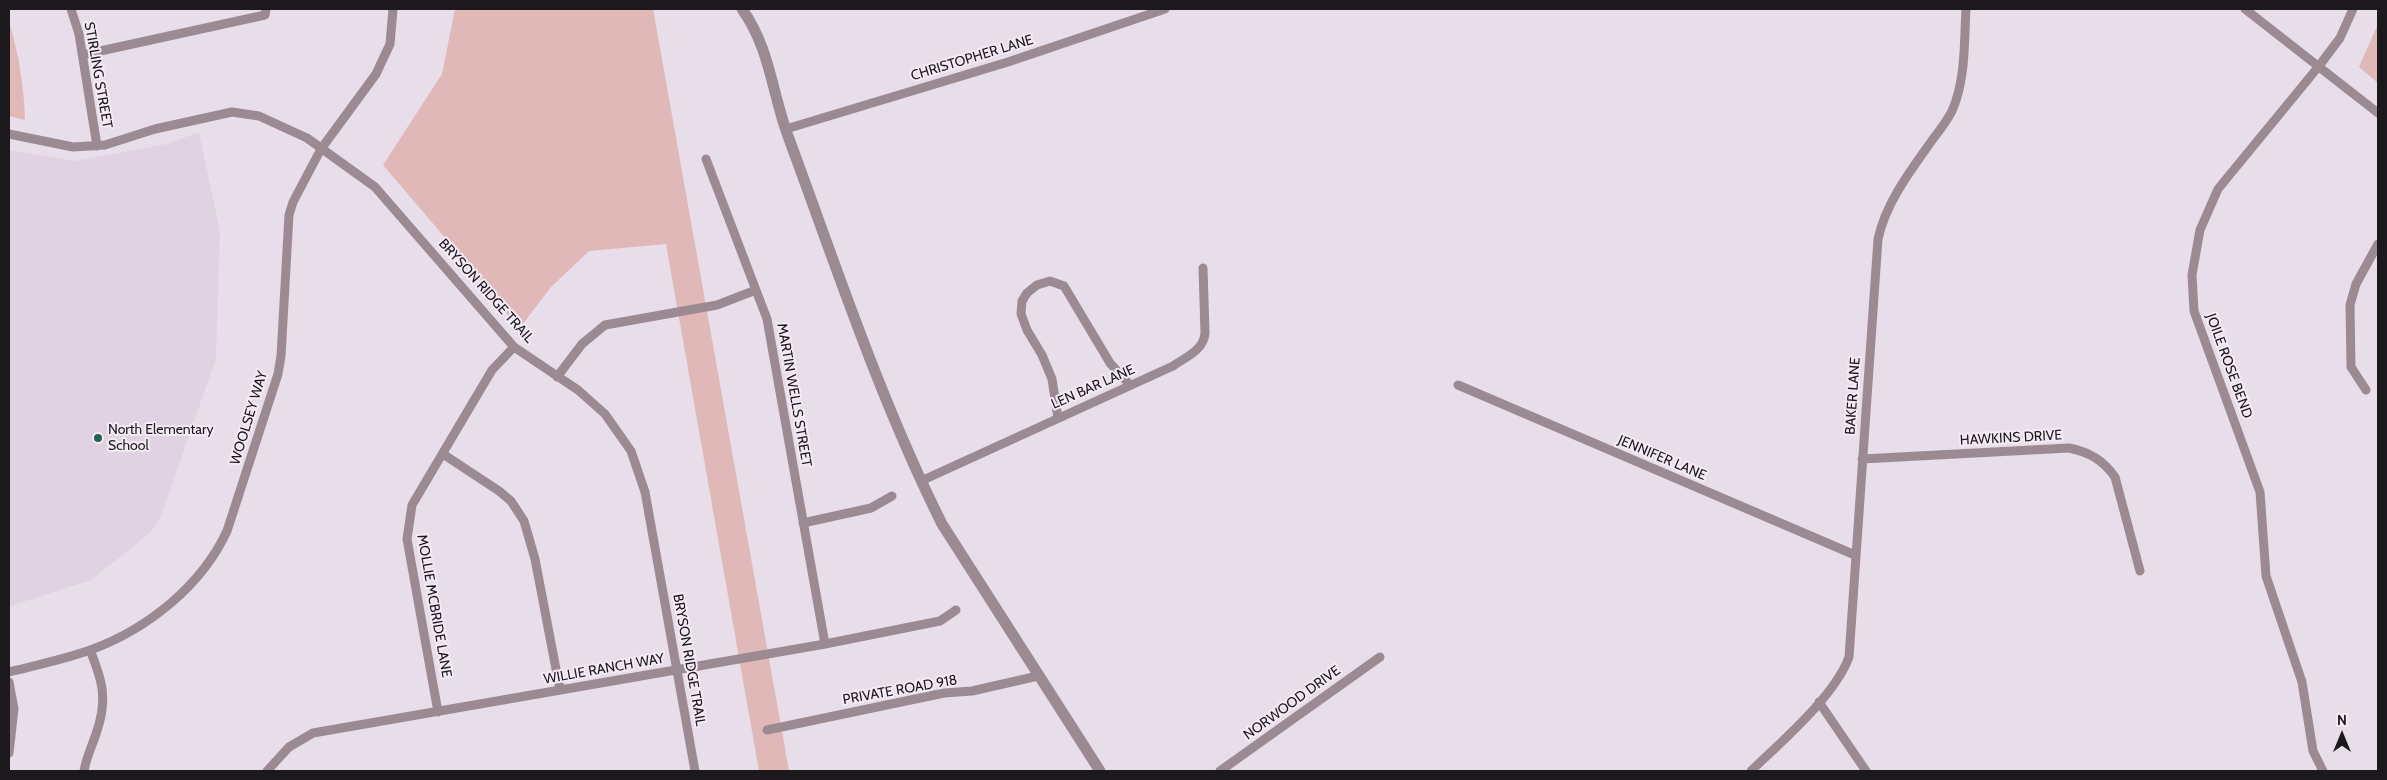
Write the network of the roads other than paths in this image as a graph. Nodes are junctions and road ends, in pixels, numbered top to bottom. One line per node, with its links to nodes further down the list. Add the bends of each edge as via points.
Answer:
1 (71, 9): 9 (street, STIRLING STREET)
2 (394, 9): 15 (street, WOOLSEY WAY, via 390,44 376,74)
3 (742, 9): 12 (street, via 765,51)
4 (1966, 9): 27 (street, BAKER LANE, via 1961,79 1954,104 1881,222)
5 (2246, 9): 10 (street)
6 (2353, 9): 10 (street, JOILE ROSE BEND, via 2340,38)
7 (1159, 10): 12 (street, CHRISTOPHER LANE, via 1008,62)
8 (266, 12): 9 (street)
9 (82, 55): 14 (street, STIRLING STREET)
10 (2319, 66): 11 (street); 53 (street, JOILE ROSE BEND, via 2218,189 2200,230 2192,275 2194,311 2260,492 2266,576 2302,682 2313,751)
11 (2378, 113)
12 (786, 129): 28 (street, via 855,318)
13 (9, 134): 14 (street, BRYSON RIDGE TRAIL, via 72,147)
14 (97, 146): 15 (street, BRYSON RIDGE TRAIL, via 232,112 277,122)
15 (321, 149): 20 (street, BRYSON RIDGE TRAIL, via 375,186); 35 (street, WOOLSEY WAY, via 289,215 278,374 217,553 183,592 132,632)
16 (706, 159): 19 (street, MARTIN WELLS STREET)
17 (2378, 244): 24 (street, via 2356,284 2350,305 2351,366)
18 (1203, 268): 22 (street, LEN BAR LANE, via 1205,340 1200,348 1173,366)
19 (756, 290): 21 (street, via 718,305 605,325 582,344); 30 (street, MARTIN WELLS STREET, via 767,319)
20 (514, 347): 21 (street, BRYSON RIDGE TRAIL); 26 (street, MOLLIE MCBRIDE LANE, via 492,370)
21 (557, 377): 37 (street, BRYSON RIDGE TRAIL, via 578,390 605,414 631,451 645,492)
22 (1130, 385): 25 (street, LEN BAR LANE); 25 (street, via 1110,363 1064,286 1050,281 1037,285 1027,292 1022,301 1021,314 1052,380)
23 (1458, 385): 31 (street, JENNIFER LANE)
24 (2366, 390)
25 (1058, 418): 28 (street, LEN BAR LANE)
26 (443, 454): 41 (street, via 499,491 511,501 524,521 535,559); 43 (street, MOLLIE MCBRIDE LANE, via 412,505 406,539)
27 (1862, 459): 31 (street, BAKER LANE); 32 (street, HAWKINS DRIVE, via 2069,448 2088,453 2115,477)
28 (920, 481): 39 (street, via 942,524)
29 (892, 496): 30 (street, via 871,508)
30 (803, 523): 34 (street, MARTIN WELLS STREET)
31 (1855, 554): 42 (street, BAKER LANE, via 1848,657 1839,678)
32 (2140, 571)
33 (956, 610): 34 (street, WILLIE RANCH WAY, via 940,621)
34 (825, 644): 37 (street, WILLIE RANCH WAY)
35 (90, 650): 38 (street, WOOLSEY WAY); 46 (street, via 101,678 104,700 103,713)
36 (1380, 657): 50 (street, NORWOOD DRIVE)
37 (676, 670): 41 (street, WILLIE RANCH WAY); 48 (street, BRYSON RIDGE TRAIL)
38 (9, 672)
39 (1038, 676): 44 (street, PRIVATE ROAD 918); 49 (street)
40 (9, 682): 45 (street, via 14,709)
41 (560, 690): 43 (street, WILLIE RANCH WAY)
42 (1819, 702): 51 (street, BAKER LANE); 52 (street)
43 (438, 712): 47 (street, WILLIE RANCH WAY, via 313,734 289,746)
44 (767, 730)
45 (9, 754)
46 (84, 771)
47 (267, 771)
48 (694, 771)
49 (1100, 771)
50 (1220, 771)
51 (1751, 771)
52 (1866, 771)
53 (2322, 771)

